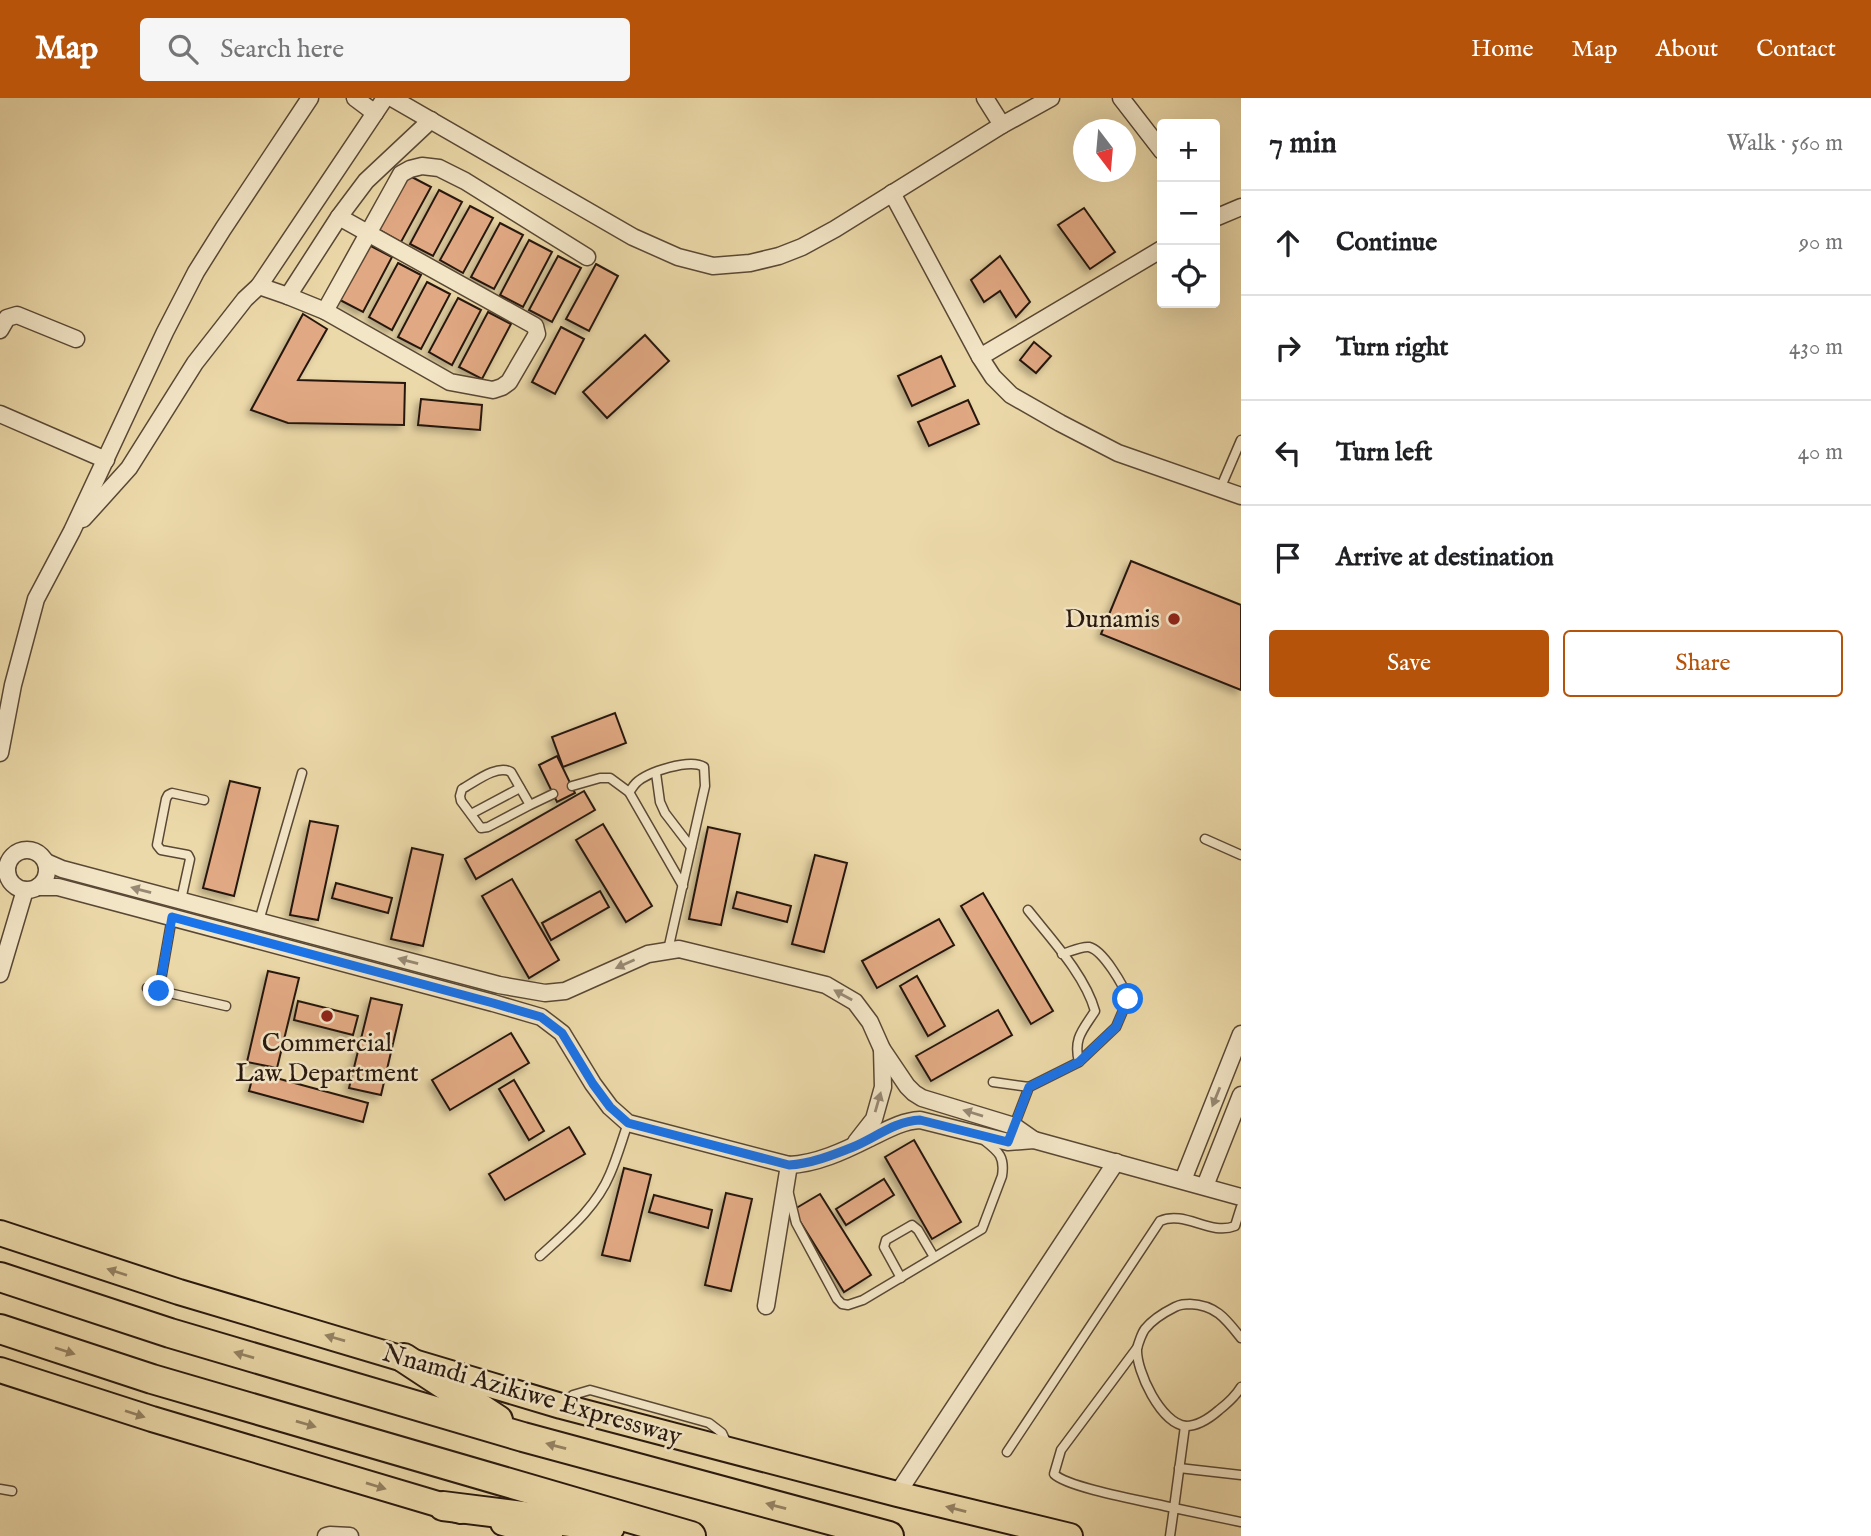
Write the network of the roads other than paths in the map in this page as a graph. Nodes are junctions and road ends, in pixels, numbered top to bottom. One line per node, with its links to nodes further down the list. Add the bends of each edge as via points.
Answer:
1 (310, 98): 27 (street, via 196,272)
2 (355, 98): 8 (street)
3 (385, 98): 8 (street)
4 (392, 98): 9 (street)
5 (985, 98): 10 (street)
6 (1051, 98): 10 (street)
7 (1121, 98): 11 (street)
8 (375, 113): 19 (street)
9 (431, 120): 12 (street, via 633,237 713,266 750,263 802,247); 15 (street, via 366,181)
10 (1002, 125): 12 (street)
11 (1157, 144)
12 (892, 193): 24 (street)
13 (1241, 207): 14 (street)
14 (1220, 216)
15 (340, 217): 16 (street); 20 (street)
16 (369, 233): 18 (street, via 401,174 422,166 439,168 465,181); 21 (street); 21 (street, via 532,324 537,334 509,382 493,390 450,382)
17 (1157, 252): 24 (street)
18 (587, 257)
19 (259, 286): 20 (street); 30 (street, via 195,363 128,468)
20 (288, 296): 21 (street)
21 (325, 311)
22 (0, 330): 23 (street, via 7,318 17,315)
23 (76, 339)
24 (980, 357): 28 (street, via 1011,395 1060,423 1118,453)
25 (0, 414): 27 (street)
26 (1241, 440): 28 (lane)
27 (106, 460): 30 (street)
28 (1220, 489): 29 (street)
29 (1241, 496)
30 (72, 531): 31 (street, via 36,599)
31 (0, 752)
32 (302, 773): 54 (lane)
33 (656, 773): 36 (lane); 42 (lane, via 665,813); 42 (lane, via 685,764 704,767 705,786)
34 (572, 786): 36 (lane, via 610,778)
35 (520, 788): 39 (lane); 40 (lane); 40 (lane, via 507,769 463,789 461,801)
36 (629, 792): 48 (lane)
37 (553, 794): 39 (lane)
38 (204, 800): 51 (lane, via 172,793 166,799 156,845 190,859)
39 (530, 805): 40 (lane, via 488,827 481,828)
40 (471, 814)
41 (1205, 839): 44 (lane)
42 (691, 847): 48 (lane)
43 (8, 851): 45 (street, via 36,852); 47 (street)
44 (1241, 855)
45 (46, 862): 46 (street); 50 (street, via 46,876)
46 (62, 869): 49 (street); 51 (street, one-way to 46)
47 (4, 877): 50 (street, via 18,888)
48 (683, 886): 55 (lane)
49 (58, 887): 50 (street); 53 (street)
50 (32, 888): 57 (street)
51 (181, 901): 54 (street)
52 (1028, 910): 56 (lane)
53 (172, 917): 59 (lane); 67 (street, via 541,1017 562,1033 599,1092)
54 (259, 922): 55 (street, one-way to 54, via 648,954 565,991 545,993)
55 (668, 950): 62 (street, one-way to 55, via 855,1002 826,985)
56 (1062, 954): 63 (lane, via 1095,1011 1076,1041); 63 (lane, via 1091,947 1124,987 1128,999 1116,1027)
57 (0, 974)
58 (147, 988): 59 (lane)
59 (159, 991): 60 (lane)
60 (226, 1006)
61 (1241, 1034): 75 (street, one-way to 75)
62 (882, 1049): 68 (street, one-way to 62, via 922,1098 907,1086); 72 (street, one-way to 62, via 874,1119 883,1087)
63 (1079, 1062): 65 (lane)
64 (993, 1082): 65 (lane)
65 (1029, 1087): 68 (lane)
66 (1241, 1095): 77 (street)
67 (628, 1123): 74 (street); 81 (lane, via 601,1192)
68 (1014, 1126): 70 (street); 71 (lane)
69 (977, 1135): 71 (street); 72 (street, via 911,1120); 82 (lane, via 999,1152 1002,1176 982,1229)
70 (1034, 1140): 71 (street); 73 (street)
71 (1008, 1142)
72 (852, 1147): 74 (street)
73 (1116, 1162): 75 (street); 99 (street)
74 (789, 1165): 76 (street)
75 (1183, 1180): 77 (street)
76 (786, 1181): 84 (lane, via 796,1223 842,1304 863,1300); 85 (street)
77 (1205, 1186): 78 (street)
78 (1241, 1197)
79 (1241, 1207): 94 (lane, via 1235,1226 1229,1228 1173,1217 1160,1221)
80 (0, 1233): 89 (highway, Nnamdi Azikiwe Expressway, one-way to 80)
81 (540, 1256)
82 (934, 1257): 84 (lane); 84 (lane, via 912,1225 886,1240 884,1247)
83 (0, 1277): 93 (highway, Nnamdi Azikiwe Expressway, one-way to 83, via 170,1333)
84 (901, 1278)
85 (766, 1306)
86 (0, 1329): 106 (highway, one-way to 106, via 152,1379)
87 (1241, 1338): 88 (lane, via 1214,1309 1181,1304 1144,1330)
88 (1137, 1348): 92 (lane, via 1150,1393 1161,1410); 101 (lane, via 1061,1450 1054,1474 1077,1485)
89 (404, 1359): 93 (highway); 99 (highway, Nnamdi Azikiwe Expressway, via 561,1406)
90 (0, 1370): 100 (highway, one-way to 100)
91 (1241, 1387): 92 (lane, via 1216,1413)
92 (1185, 1426): 95 (lane)
93 (523, 1437): 107 (highway, Nnamdi Azikiwe Expressway, one-way to 93)
94 (1007, 1452)
95 (1179, 1468): 96 (lane); 101 (lane)
96 (1241, 1475)
97 (0, 1489): 98 (lane)
98 (12, 1492)
99 (897, 1494): 108 (highway, Nnamdi Azikiwe Expressway, one-way to 99)
100 (443, 1506): 105 (highway); 106 (highway)
101 (1174, 1508): 102 (lane); 109 (lane)
102 (1241, 1522)
103 (326, 1536): 104 (street)
104 (349, 1536)
105 (550, 1536)
106 (690, 1536)
107 (889, 1536)
108 (1070, 1536)
109 (1170, 1536)

